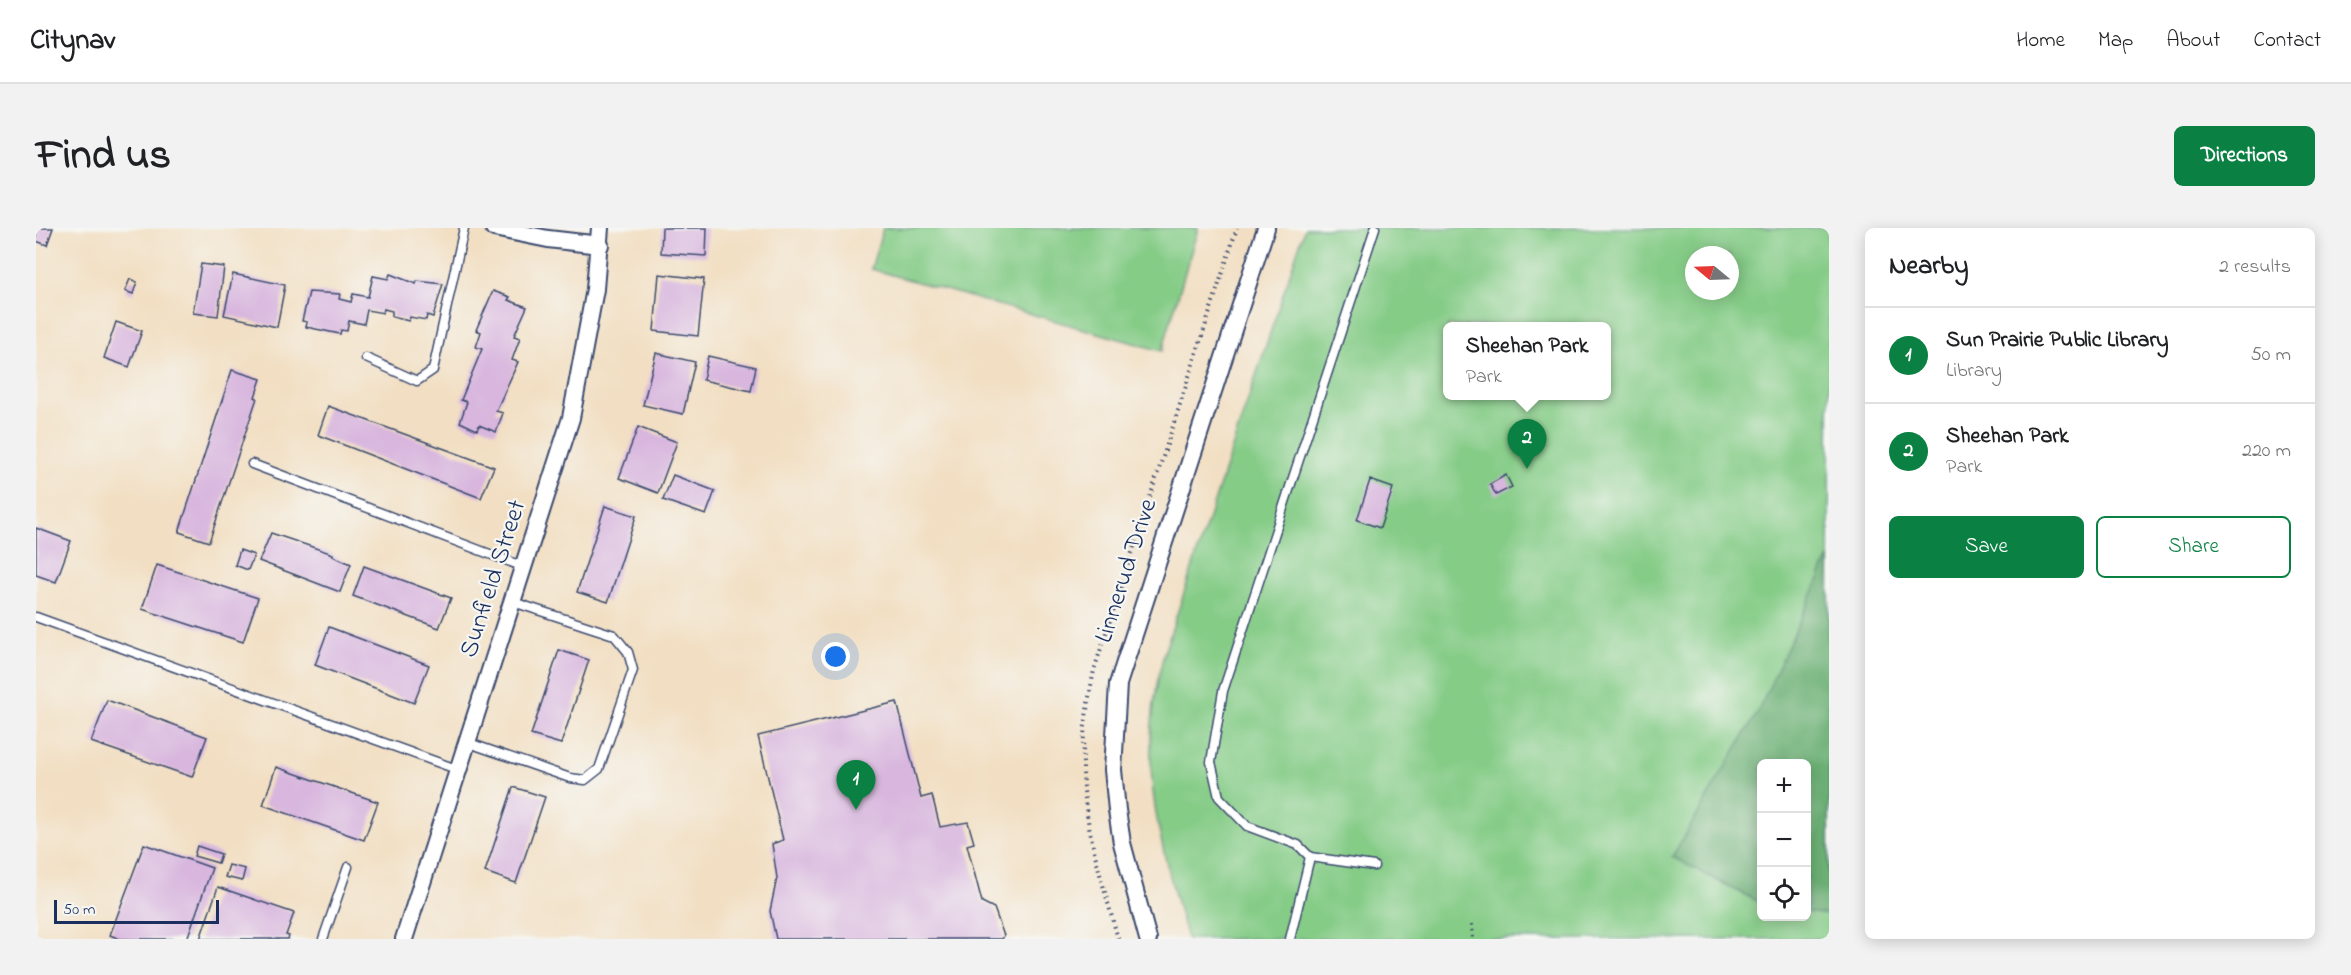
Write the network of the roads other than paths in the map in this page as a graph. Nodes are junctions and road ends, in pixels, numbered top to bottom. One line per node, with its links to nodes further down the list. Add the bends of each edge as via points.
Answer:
1 (464, 228): 7 (lane, via 433,370 417,381)
2 (494, 228): 6 (street)
3 (600, 228): 6 (street, Sunfield Street)
4 (1266, 228): 19 (street, Linnerud Drive, via 1118,684 1113,770 1117,810)
5 (1375, 228): 14 (lane, via 1224,691 1211,762 1219,797 1247,826 1298,845)
6 (600, 245): 9 (street, Sunfield Street, via 583,365 571,418)
7 (366, 358)
8 (252, 464): 9 (lane)
9 (525, 567): 10 (street, Sunfield Street)
10 (513, 602): 12 (street, Sunfield Street); 12 (lane, via 614,635 628,652 633,670 599,769 585,780)
11 (36, 617): 13 (lane)
12 (469, 743): 13 (street, Sunfield Street)
13 (460, 771): 18 (street, Sunfield Street)
14 (1310, 857): 15 (lane); 20 (lane)
15 (1374, 866)
16 (348, 867): 17 (lane)
17 (324, 939)
18 (404, 939)
19 (1148, 939)
20 (1290, 939)

